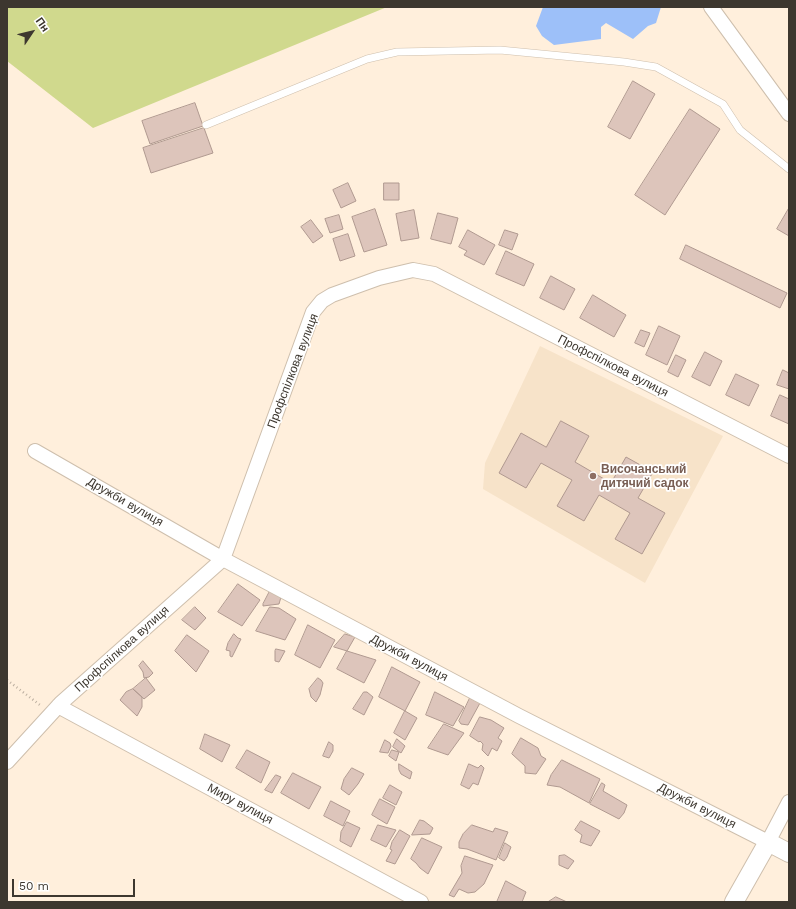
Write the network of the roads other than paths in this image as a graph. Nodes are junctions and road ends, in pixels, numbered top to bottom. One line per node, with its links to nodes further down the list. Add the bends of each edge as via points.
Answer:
1 (711, 7): 2 (street)
2 (789, 114)
3 (206, 125): 4 (lane, via 367,59 397,52 500,50 656,67 723,104 740,130)
4 (789, 169)
5 (35, 451): 7 (street, Дружби вулиця)
6 (789, 456): 7 (street, Профспілкова вулиця, via 434,274 412,270 379,278 332,295 322,301 313,312)
7 (223, 559): 8 (street, Профспілкова вулиця); 11 (street, Дружби вулиця, via 512,712)
8 (60, 704): 9 (street, Профспілкова вулиця); 13 (street, Миру вулиця)
9 (7, 762)
10 (789, 802): 11 (street)
11 (768, 842): 12 (street, Дружби вулиця); 14 (street)
12 (789, 853)
13 (421, 902)
14 (734, 902)

